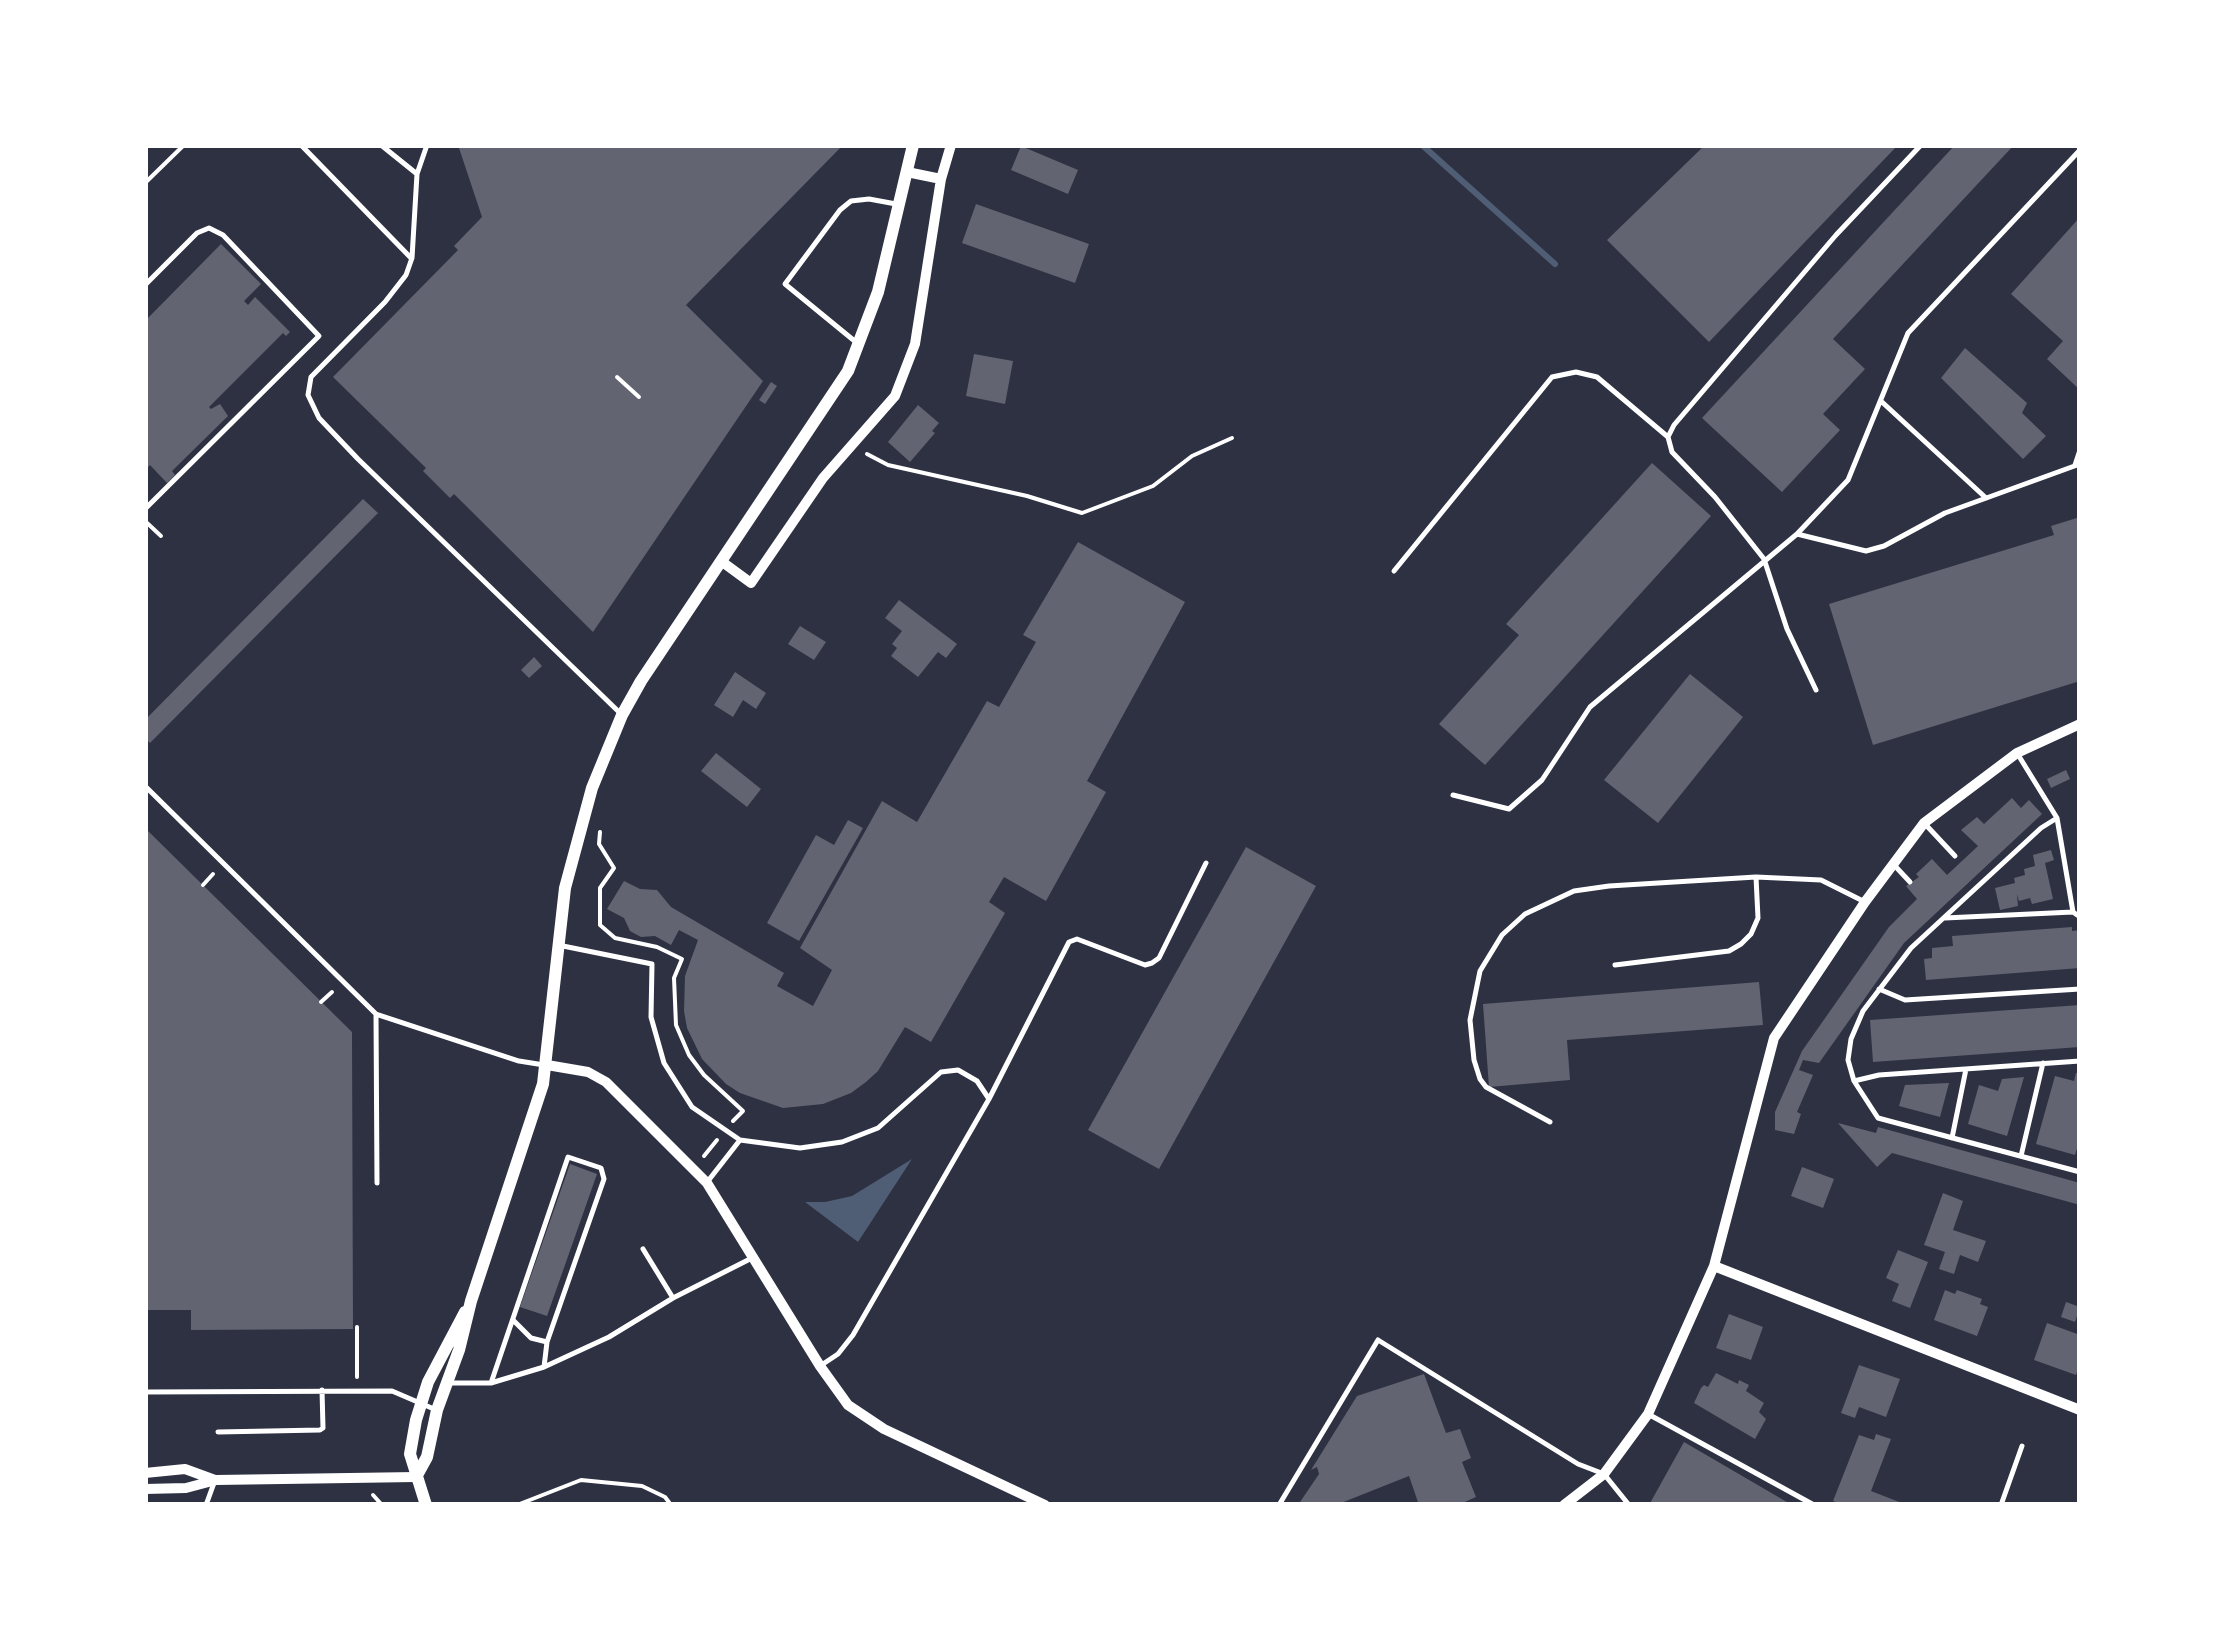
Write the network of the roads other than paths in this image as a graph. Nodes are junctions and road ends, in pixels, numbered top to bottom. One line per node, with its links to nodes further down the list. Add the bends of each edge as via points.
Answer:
1 (302, 145): 12 (lane)
2 (381, 145): 9 (lane)
3 (427, 145): 9 (lane)
4 (913, 145): 8 (street)
5 (951, 145): 10 (street)
6 (1921, 145): 16 (lane, via 1836,235)
7 (2080, 150): 15 (lane, via 1908,333)
8 (907, 172): 10 (street); 11 (street)
9 (417, 174): 12 (lane)
10 (941, 179): 23 (street, via 915,344 896,396 822,478 751,583)
11 (900, 204): 14 (street); 14 (lane, via 851,201 785,284)
12 (412, 258): 26 (lane, via 385,302 311,377 308,395 319,418)
13 (145, 285): 20 (lane, via 209,228 319,336)
14 (859, 344): 23 (street, via 832,398)
15 (1882, 402): 19 (lane); 21 (lane, via 1848,480)
16 (1668, 438): 22 (lane, via 1672,452); 24 (lane, via 1597,378 1576,372 1552,377)
17 (2080, 450): 18 (lane)
18 (2078, 464): 19 (lane)
19 (1986, 498): 21 (lane, via 1866,551)
20 (145, 509)
21 (1797, 534): 22 (lane)
22 (1764, 559): 25 (lane); 30 (lane, via 1590,707 1542,780 1509,810)
23 (720, 561): 26 (street)
24 (1394, 571)
25 (1816, 690)
26 (622, 716): 42 (street, via 576,843)
27 (2080, 724): 28 (street)
28 (2018, 753): 31 (lane); 32 (street)
29 (145, 786): 46 (lane)
30 (1453, 795)
31 (2057, 818): 39 (lane); 41 (lane)
32 (1924, 823): 33 (lane); 35 (street)
33 (1955, 856)
34 (1206, 863): 52 (lane, via 1152,963 1069,942)
35 (1893, 864): 37 (lane); 38 (street)
36 (1756, 878): 38 (lane, via 1821,880); 43 (lane, via 1758,918 1751,934 1730,951); 53 (lane, via 1574,891 1525,914 1502,935 1472,999 1474,1060 1486,1088)
37 (1910, 882)
38 (1864, 902): 62 (street, via 1774,1038)
39 (2073, 912): 40 (lane); 41 (lane)
40 (2080, 917)
41 (1943, 918): 45 (lane)
42 (558, 945): 49 (street); 55 (lane, via 652,964 651,1017 664,1062 692,1107)
43 (1614, 965)
44 (2080, 989): 45 (lane, via 1905,1000)
45 (1879, 990): 51 (lane, via 1851,1039)
46 (376, 1014): 49 (lane); 58 (lane)
47 (2080, 1061): 48 (lane)
48 (2043, 1063): 50 (lane); 56 (lane)
49 (547, 1065): 59 (street, via 606,1082); 64 (street)
50 (1966, 1069): 51 (lane); 54 (lane)
51 (1854, 1081): 54 (lane, via 1878,1118)
52 (989, 1099): 55 (lane, via 958,1070 941,1072 878,1128 842,1142 800,1148); 67 (lane, via 853,1335)
53 (1550, 1122)
54 (1952, 1138): 56 (lane)
55 (740, 1140): 59 (lane)
56 (2021, 1156): 57 (lane)
57 (2080, 1172)
58 (376, 1183)
59 (706, 1184): 61 (street)
60 (643, 1249): 63 (lane)
61 (752, 1258): 63 (lane); 67 (street)
62 (1714, 1266): 75 (street); 76 (street)
63 (674, 1298): 68 (lane)
64 (472, 1301): 69 (street); 73 (street, via 445,1344)
65 (512, 1320): 66 (lane, via 531,1338); 66 (lane, via 568,1157 602,1168 604,1179); 70 (lane)
66 (547, 1342): 68 (lane)
67 (820, 1366): 86 (street, via 848,1405 884,1429)
68 (544, 1367): 70 (lane)
69 (448, 1383): 70 (lane); 74 (street)
70 (491, 1383)
71 (322, 1390): 72 (lane); 73 (lane, via 392,1390); 77 (lane, via 320,1430)
72 (145, 1392)
73 (421, 1404): 74 (lane); 81 (street, via 410,1454)
74 (437, 1410): 81 (street)
75 (2080, 1410)
76 (1648, 1414): 80 (street); 90 (lane)
77 (218, 1432)
78 (2022, 1446): 91 (lane)
79 (145, 1473): 82 (street, via 185,1469)
80 (1604, 1474): 87 (lane, via 1378,1340); 88 (street); 89 (lane)
81 (416, 1477): 82 (street); 85 (street)
82 (216, 1480): 83 (street); 84 (lane)
83 (145, 1488)
84 (206, 1505)
85 (426, 1505)
86 (1045, 1505)
87 (1279, 1505)
88 (1564, 1505)
89 (1630, 1505)
90 (1814, 1505)
91 (2001, 1505)

